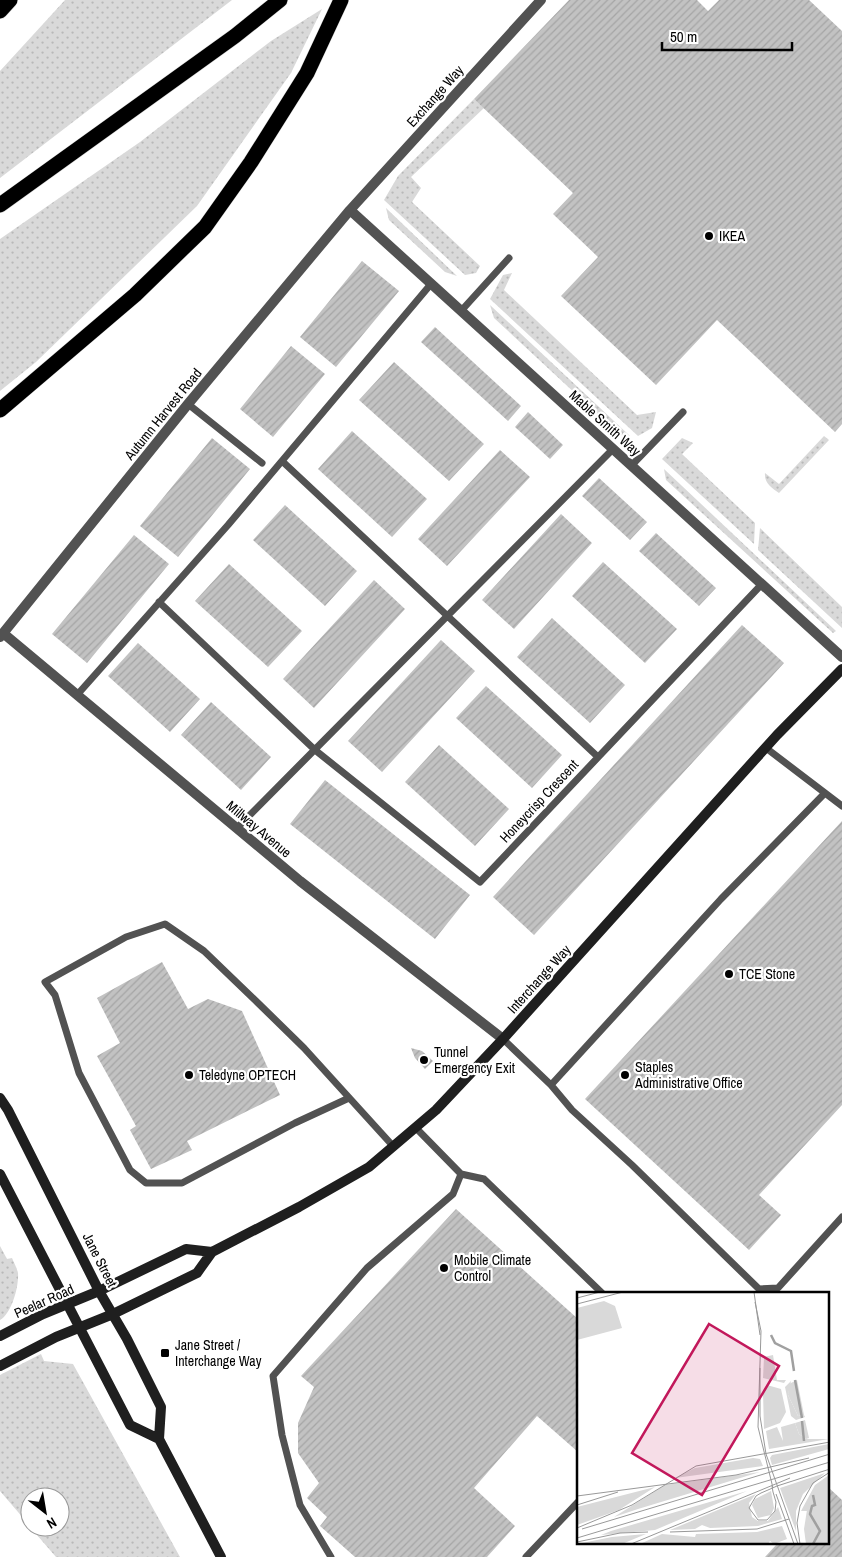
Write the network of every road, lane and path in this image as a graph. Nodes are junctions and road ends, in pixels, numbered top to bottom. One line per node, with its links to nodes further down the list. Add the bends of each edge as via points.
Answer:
1 (10, 0): 5 (highway)
2 (280, 0): 6 (highway)
3 (341, 0): 12 (highway, via 307,74 205,227 135,295)
4 (541, 0): 7 (street, Exchange Way)
5 (0, 11)
6 (0, 206)
7 (350, 210): 9 (street, Mable Smith Way); 11 (street, Autumn Harvest Road)
8 (509, 258): 10 (lane)
9 (431, 284): 10 (street, Mable Smith Way); 15 (lane)
10 (461, 311): 14 (street, Mable Smith Way)
11 (188, 404): 16 (lane); 21 (street, Autumn Harvest Road)
12 (0, 410)
13 (683, 412): 17 (lane)
14 (613, 449): 17 (street, Mable Smith Way); 20 (lane)
15 (282, 461): 19 (lane); 20 (lane)
16 (262, 463)
17 (631, 466): 18 (street, Mable Smith Way)
18 (762, 584): 22 (street, Mable Smith Way); 27 (lane, Honeycrisp Crescent)
19 (160, 602): 24 (lane); 26 (lane)
20 (448, 616): 26 (lane); 27 (lane)
21 (2, 635): 24 (street, Millway Avenue)
22 (842, 657)
23 (842, 669): 25 (street, Interchange Way)
24 (77, 695): 30 (street, Millway Avenue)
25 (766, 748): 28 (lane); 31 (street, Interchange Way)
26 (315, 750): 27 (lane, Honeycrisp Crescent, via 480,882); 30 (lane)
27 (598, 757)
28 (825, 792): 29 (lane); 32 (lane)
29 (842, 806)
30 (237, 828): 31 (street, Millway Avenue)
31 (503, 1039): 32 (lane); 35 (street, Interchange Way, via 436,1110)
32 (551, 1085): 39 (lane, via 572,1110 759,1289 778,1288)
33 (0, 1098): 41 (street, Jane Street)
34 (349, 1098): 34 (lane, via 304,1048 211,958 165,924 126,937 45,982 55,995 79,1073 130,1170 146,1183 182,1183); 36 (lane)
35 (415, 1127): 36 (street, Interchange Way); 38 (lane)
36 (393, 1146): 40 (street, Interchange Way, via 369,1166 299,1207)
37 (0, 1174): 43 (street)
38 (461, 1174): 42 (lane, via 484,1179); 51 (lane, via 453,1194 367,1268 273,1376 282,1435 300,1505)
39 (842, 1217)
40 (212, 1252): 41 (street, via 186,1249); 44 (street, Interchange Way, via 197,1273)
41 (99, 1292): 43 (street, Peelar Road); 44 (street, Jane Street)
42 (601, 1292)
43 (67, 1305): 45 (street); 46 (street, Peelar Road)
44 (112, 1314): 45 (street, Interchange Way); 48 (street, Jane Street, via 161,1407)
45 (78, 1328): 47 (street); 48 (street, via 130,1425)
46 (0, 1336)
47 (0, 1366)
48 (159, 1438): 50 (street)
49 (577, 1503): 52 (lane)
50 (221, 1557)
51 (331, 1557)
52 (526, 1557)

